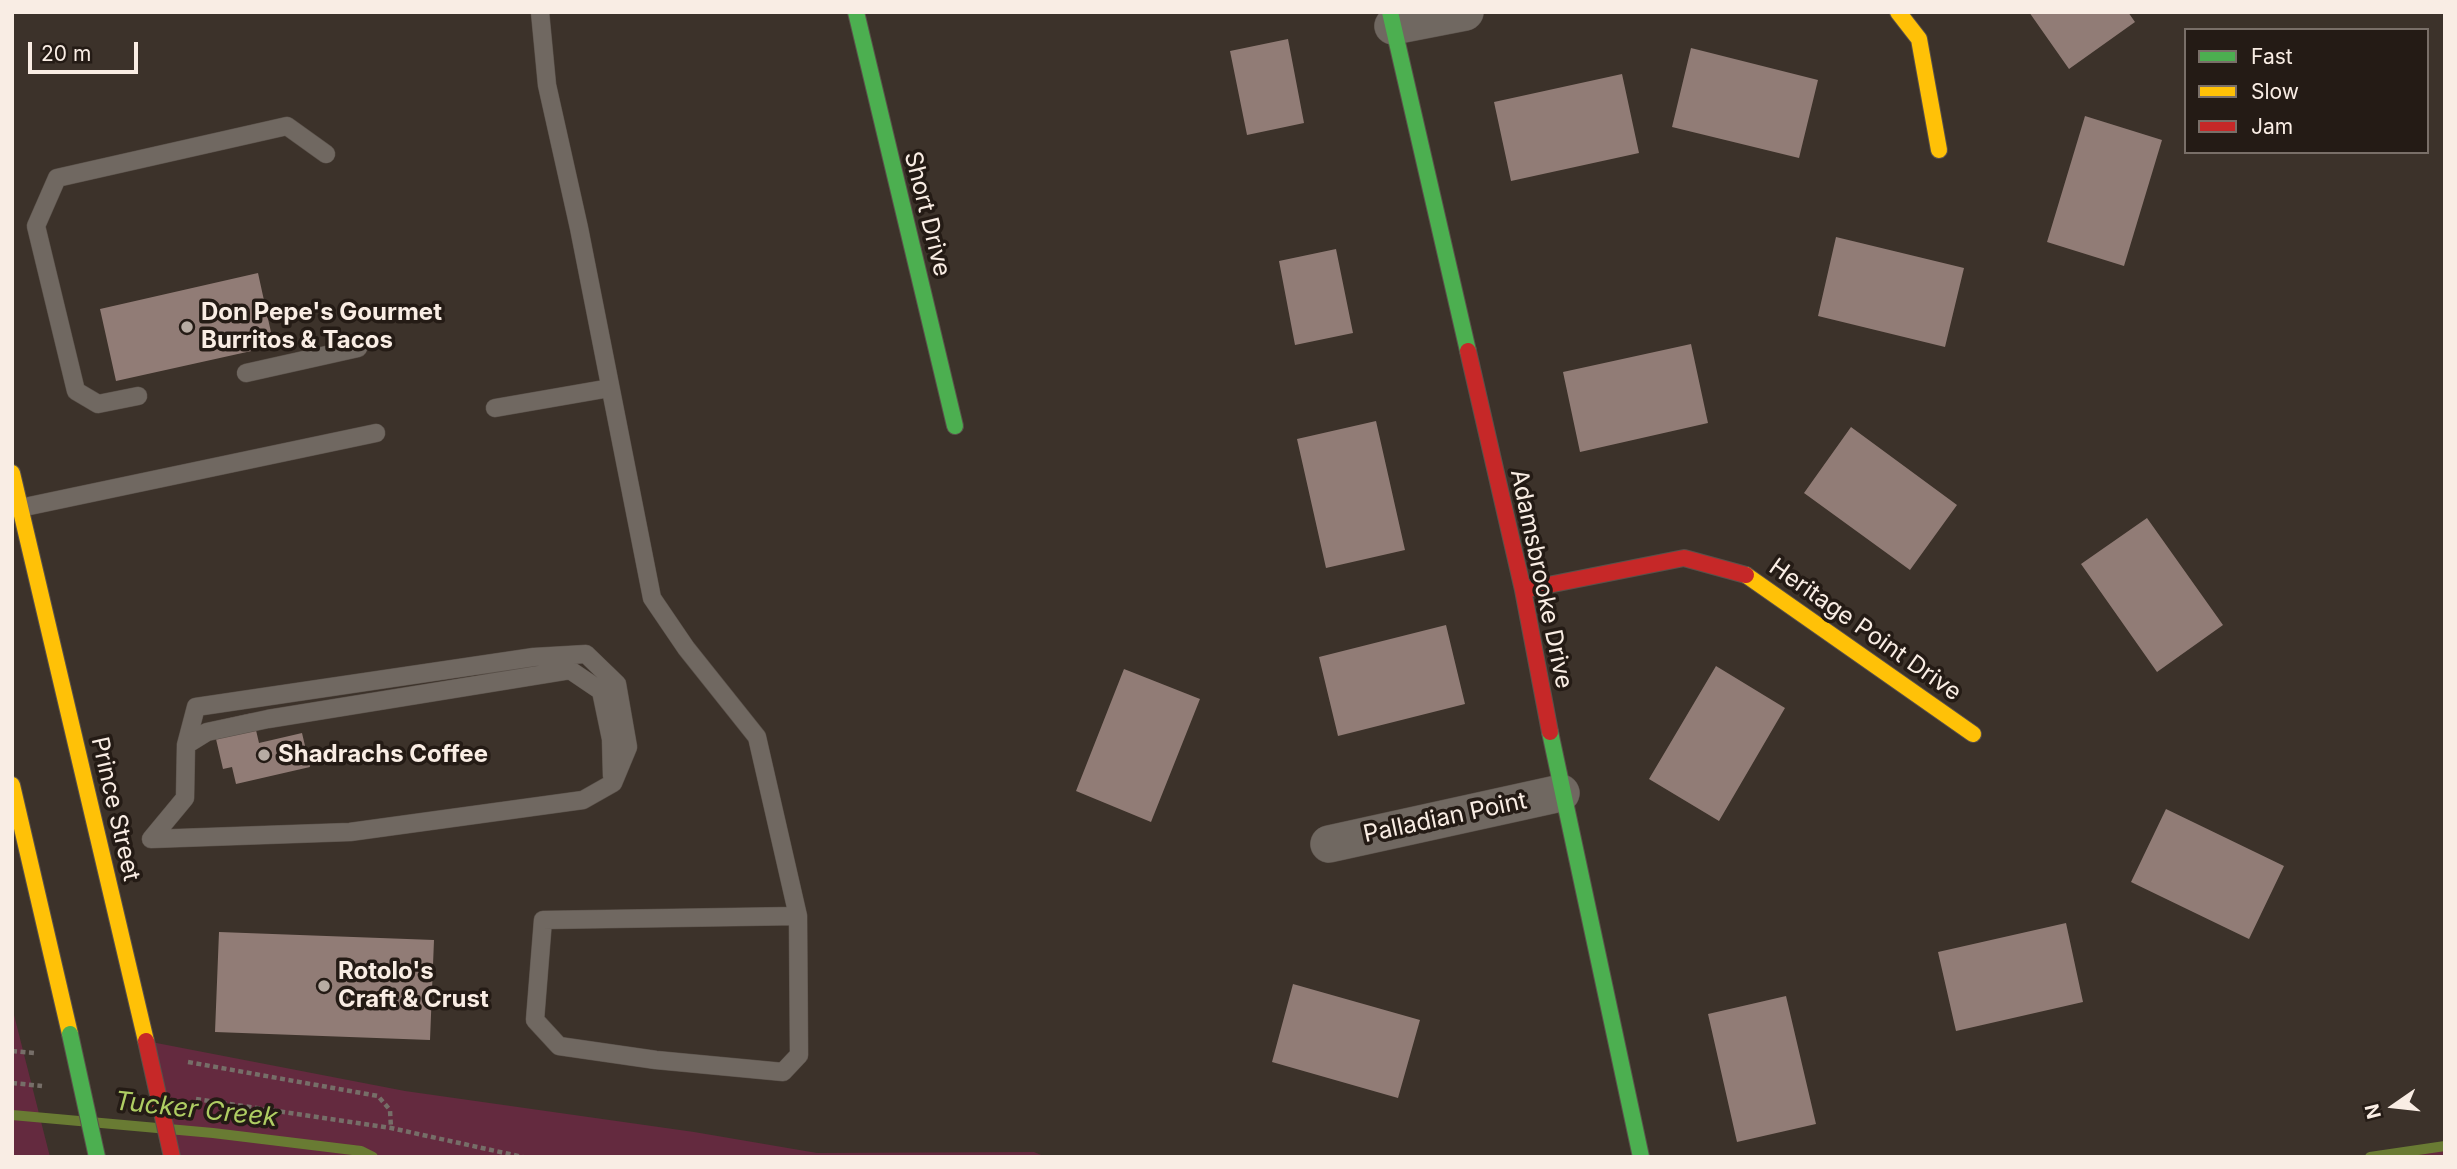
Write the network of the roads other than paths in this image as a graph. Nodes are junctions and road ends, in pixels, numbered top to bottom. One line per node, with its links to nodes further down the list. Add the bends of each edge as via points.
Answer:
1 (540, 12): 10 (lane, via 547,85)
2 (856, 12): 13 (street, Short Drive)
3 (1465, 12): 5 (street)
4 (1898, 12): 6 (street, via 1919,39)
5 (1391, 19): 17 (street, Adamsbrooke Drive)
6 (1939, 150)
7 (326, 154): 11 (lane, via 286,127 57,178 36,226 76,391 98,404)
8 (358, 348): 9 (lane)
9 (246, 373)
10 (610, 388): 12 (lane); 24 (lane, via 652,598 757,737)
11 (138, 396)
12 (495, 408)
13 (955, 426)
14 (376, 432): 16 (lane)
15 (12, 473): 16 (street, Prince Street)
16 (20, 508): 26 (street, Prince Street, bridge)
17 (1523, 590): 18 (street, Heritage Point Drive, via 1684,558 1750,576); 22 (street, Adamsbrooke Drive)
18 (1973, 734)
19 (186, 745): 20 (lane, via 207,732 268,719 570,670 601,691 611,739); 20 (lane, via 186,798 151,839 350,832 583,800); 20 (lane, via 197,707 534,657 586,654 617,684 628,747)
20 (613, 783)
21 (12, 785): 25 (street, bridge)
22 (1561, 793): 23 (street, Palladian Point); 27 (street, Adamsbrooke Drive)
23 (1329, 844)
24 (798, 916): 24 (lane, via 543,920 535,1020 559,1046 783,1072 799,1055)
25 (97, 1157)
26 (172, 1157)
27 (1641, 1157)

